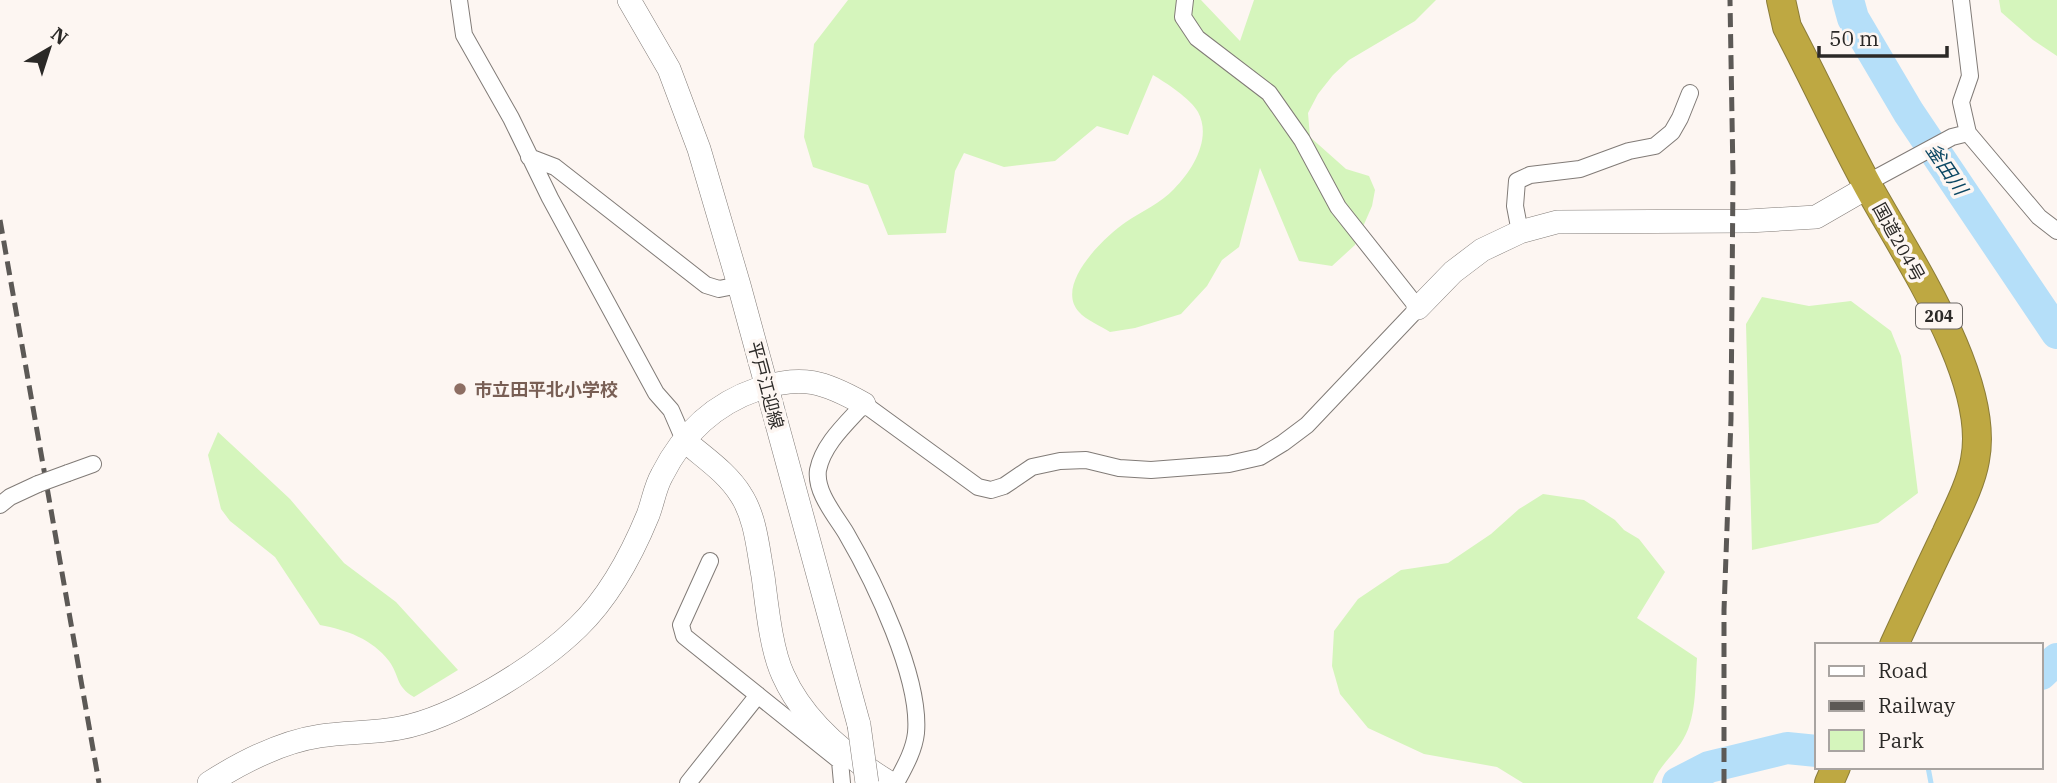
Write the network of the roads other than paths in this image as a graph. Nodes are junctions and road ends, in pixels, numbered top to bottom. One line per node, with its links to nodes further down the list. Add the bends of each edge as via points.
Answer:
1 (459, 0): 8 (street, via 464,35)
2 (629, 0): 12 (street, 平戸江迎線, via 668,69 699,149)
3 (1185, 0): 13 (street, via 1183,17 1197,38 1269,93 1302,140 1338,207)
4 (1782, 0): 9 (highway, 国道204号 / 204, via 1787,27)
5 (1961, 0): 7 (street, via 1970,76 1961,102)
6 (1690, 93): 11 (street, via 1672,132 1655,146 1580,169 1517,181)
7 (1960, 135): 9 (street); 10 (street)
8 (529, 157): 12 (street, via 555,167 706,285 719,289); 16 (street)
9 (1872, 182): 11 (street, via 1816,217 1557,222); 20 (highway, 国道204号 / 204, via 1953,345 1972,397 1976,428 1975,460 1958,509)
10 (2057, 231)
11 (1520, 232): 13 (street, via 1482,250)
12 (739, 285): 14 (street, 平戸江迎線)
13 (1418, 308): 15 (street, via 1307,425 1260,457 1229,464 1151,470 1086,460 1060,461 1032,467 991,490 978,487)
14 (766, 386): 15 (street, via 816,382); 16 (street, via 711,411); 25 (street, 平戸江迎線, bridge, via 859,725)
15 (863, 404): 26 (street, via 827,447 818,471 821,491 866,568 913,690 916,737)
16 (684, 440): 22 (street, via 661,475 623,568 580,626 547,653 438,717 401,728 290,743 240,763); 26 (street, via 728,477 743,497 756,534 782,674 800,704 834,743)
17 (93, 464): 18 (street, bridge, via 38,484)
18 (0, 505)
19 (710, 561): 21 (street, via 681,625 684,636)
20 (1895, 643)
21 (758, 695): 23 (street); 24 (street, via 840,761)
22 (208, 783)
23 (688, 783)
24 (842, 783)
25 (867, 783)
26 (893, 783)

